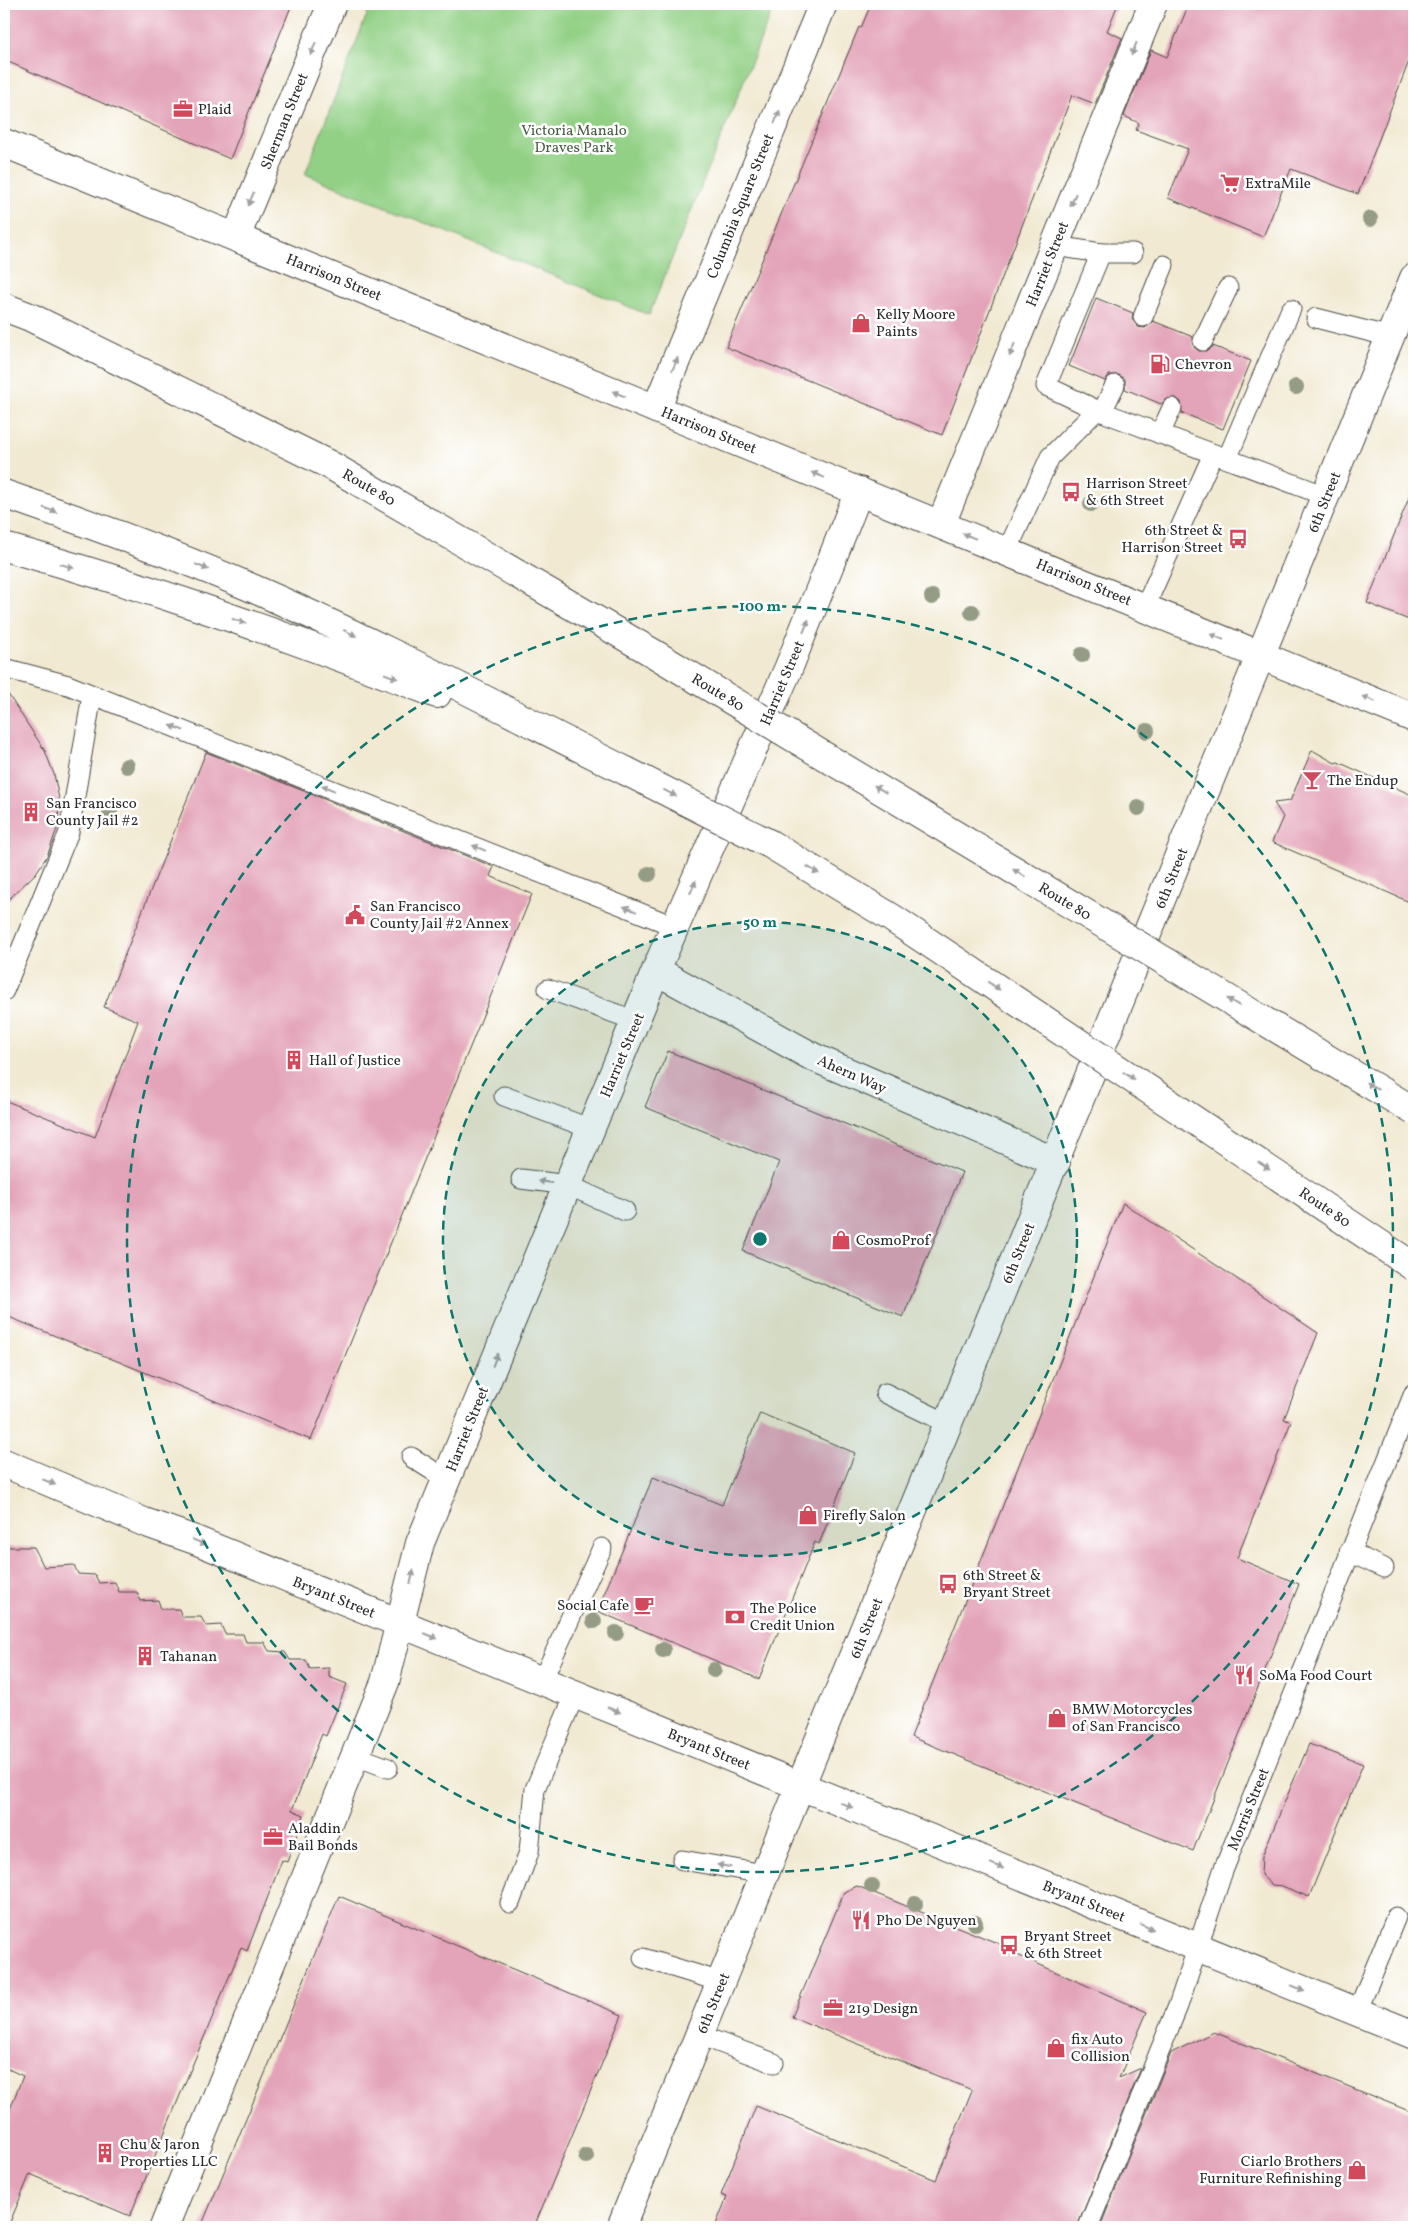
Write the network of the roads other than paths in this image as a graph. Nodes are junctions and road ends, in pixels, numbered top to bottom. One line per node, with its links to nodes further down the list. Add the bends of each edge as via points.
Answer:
1 (332, 4): 5 (main road, Sherman Street, one-way to 5)
2 (823, 4): 20 (main road, Columbia Square Street, one-way to 2)
3 (1153, 4): 6 (main road, Harriet Street, one-way to 6)
4 (4, 143): 5 (main road, Harrison Street)
5 (236, 237): 20 (main road, Harrison Street, one-way to 5)
6 (1055, 246): 7 (lane); 27 (main road, Harriet Street, one-way to 27)
7 (1101, 253): 8 (lane); 21 (lane, via 1046,386)
8 (1133, 254)
9 (1164, 265): 14 (lane)
10 (1414, 278): 16 (main road, 6th Street)
11 (1228, 288): 17 (lane)
12 (4, 307): 42 (main road, Route 80, one-way to 12, bridge, via 653,653 330,465)
13 (1291, 309): 23 (lane)
14 (1143, 317)
15 (1316, 318): 16 (lane)
16 (1391, 337): 26 (main road, 6th Street)
17 (1203, 341)
18 (1115, 385): 21 (lane)
19 (1172, 408): 22 (lane)
20 (656, 409): 24 (main road, Harrison Street, one-way to 20)
21 (1100, 411): 22 (lane); 29 (lane, via 1050,457)
22 (1160, 434): 23 (lane)
23 (1220, 456): 26 (lane); 30 (lane)
24 (859, 491): 27 (main road, Harrison Street); 36 (main road, Harriet Street, one-way to 24, via 789,667)
25 (4, 494): 35 (main road, one-way to 35, via 118,533 245,585 364,640)
26 (1326, 496): 31 (main road, 6th Street)
27 (941, 524): 29 (main road, Harrison Street, one-way to 27)
28 (4, 547): 35 (main road, Route 80, one-way to 35, via 319,648)
29 (1007, 551): 30 (main road, Harrison Street)
30 (1144, 607): 31 (main road, Harrison Street, one-way to 30)
31 (1262, 655): 34 (main road, Harrison Street, one-way to 31); 44 (main road, 6th Street)
32 (4, 668): 33 (lane)
33 (92, 694): 36 (lane, one-way to 33); 39 (lane, via 69,832)
34 (1414, 718)
35 (626, 771): 48 (main road, Route 80, one-way to 48, bridge, via 770,844 892,918)
36 (676, 927): 37 (main road, Harriet Street)
37 (657, 971): 40 (main road, Harriet Street); 44 (main road, Ahern Way, via 812,1057)
38 (548, 989): 40 (lane)
39 (4, 991)
40 (636, 1021): 43 (main road, Harriet Street)
41 (504, 1096): 43 (lane)
42 (1414, 1111)
43 (591, 1129): 46 (main road, Harriet Street)
44 (1056, 1162): 51 (main road, 6th Street)
45 (521, 1179): 46 (lane, one-way to 45)
46 (568, 1185): 47 (lane); 54 (main road, Harriet Street, one-way to 46)
47 (625, 1211)
48 (1414, 1267)
49 (885, 1392): 51 (lane)
50 (1414, 1393): 56 (lane, Morris Street)
51 (948, 1424): 63 (main road, 6th Street)
52 (411, 1457): 54 (lane)
53 (4, 1463): 58 (main road, Bryant Street, one-way to 58)
54 (446, 1479): 58 (main road, Harriet Street, one-way to 54, via 420,1543)
55 (602, 1548): 59 (lane)
56 (1349, 1552): 57 (lane); 68 (lane, Morris Street)
57 (1384, 1568)
58 (400, 1624): 59 (main road, Bryant Street, one-way to 59); 61 (main road, Harriet Street, via 385,1682)
59 (542, 1681): 60 (main road, Bryant Street)
60 (575, 1694): 63 (main road, Bryant Street, one-way to 63); 66 (lane, via 536,1789 528,1852)
61 (356, 1756): 62 (lane); 75 (main road, Harriet Street)
62 (388, 1768)
63 (801, 1787): 65 (main road, 6th Street); 68 (main road, Bryant Street, one-way to 68)
64 (682, 1860): 65 (lane, one-way to 64)
65 (765, 1874): 70 (main road, 6th Street)
66 (510, 1903)
67 (1396, 1917): 71 (lane)
68 (1196, 1947): 71 (main road, Bryant Street, one-way to 71); 77 (lane, Morris Street, via 1178,2006)
69 (643, 1958): 70 (lane)
70 (721, 1982): 72 (main road, 6th Street)
71 (1357, 2012): 73 (main road, Bryant Street)
72 (700, 2035): 74 (lane); 76 (main road, 6th Street)
73 (1414, 2035)
74 (774, 2063)
75 (164, 2227)
76 (621, 2227)
77 (1088, 2227)

